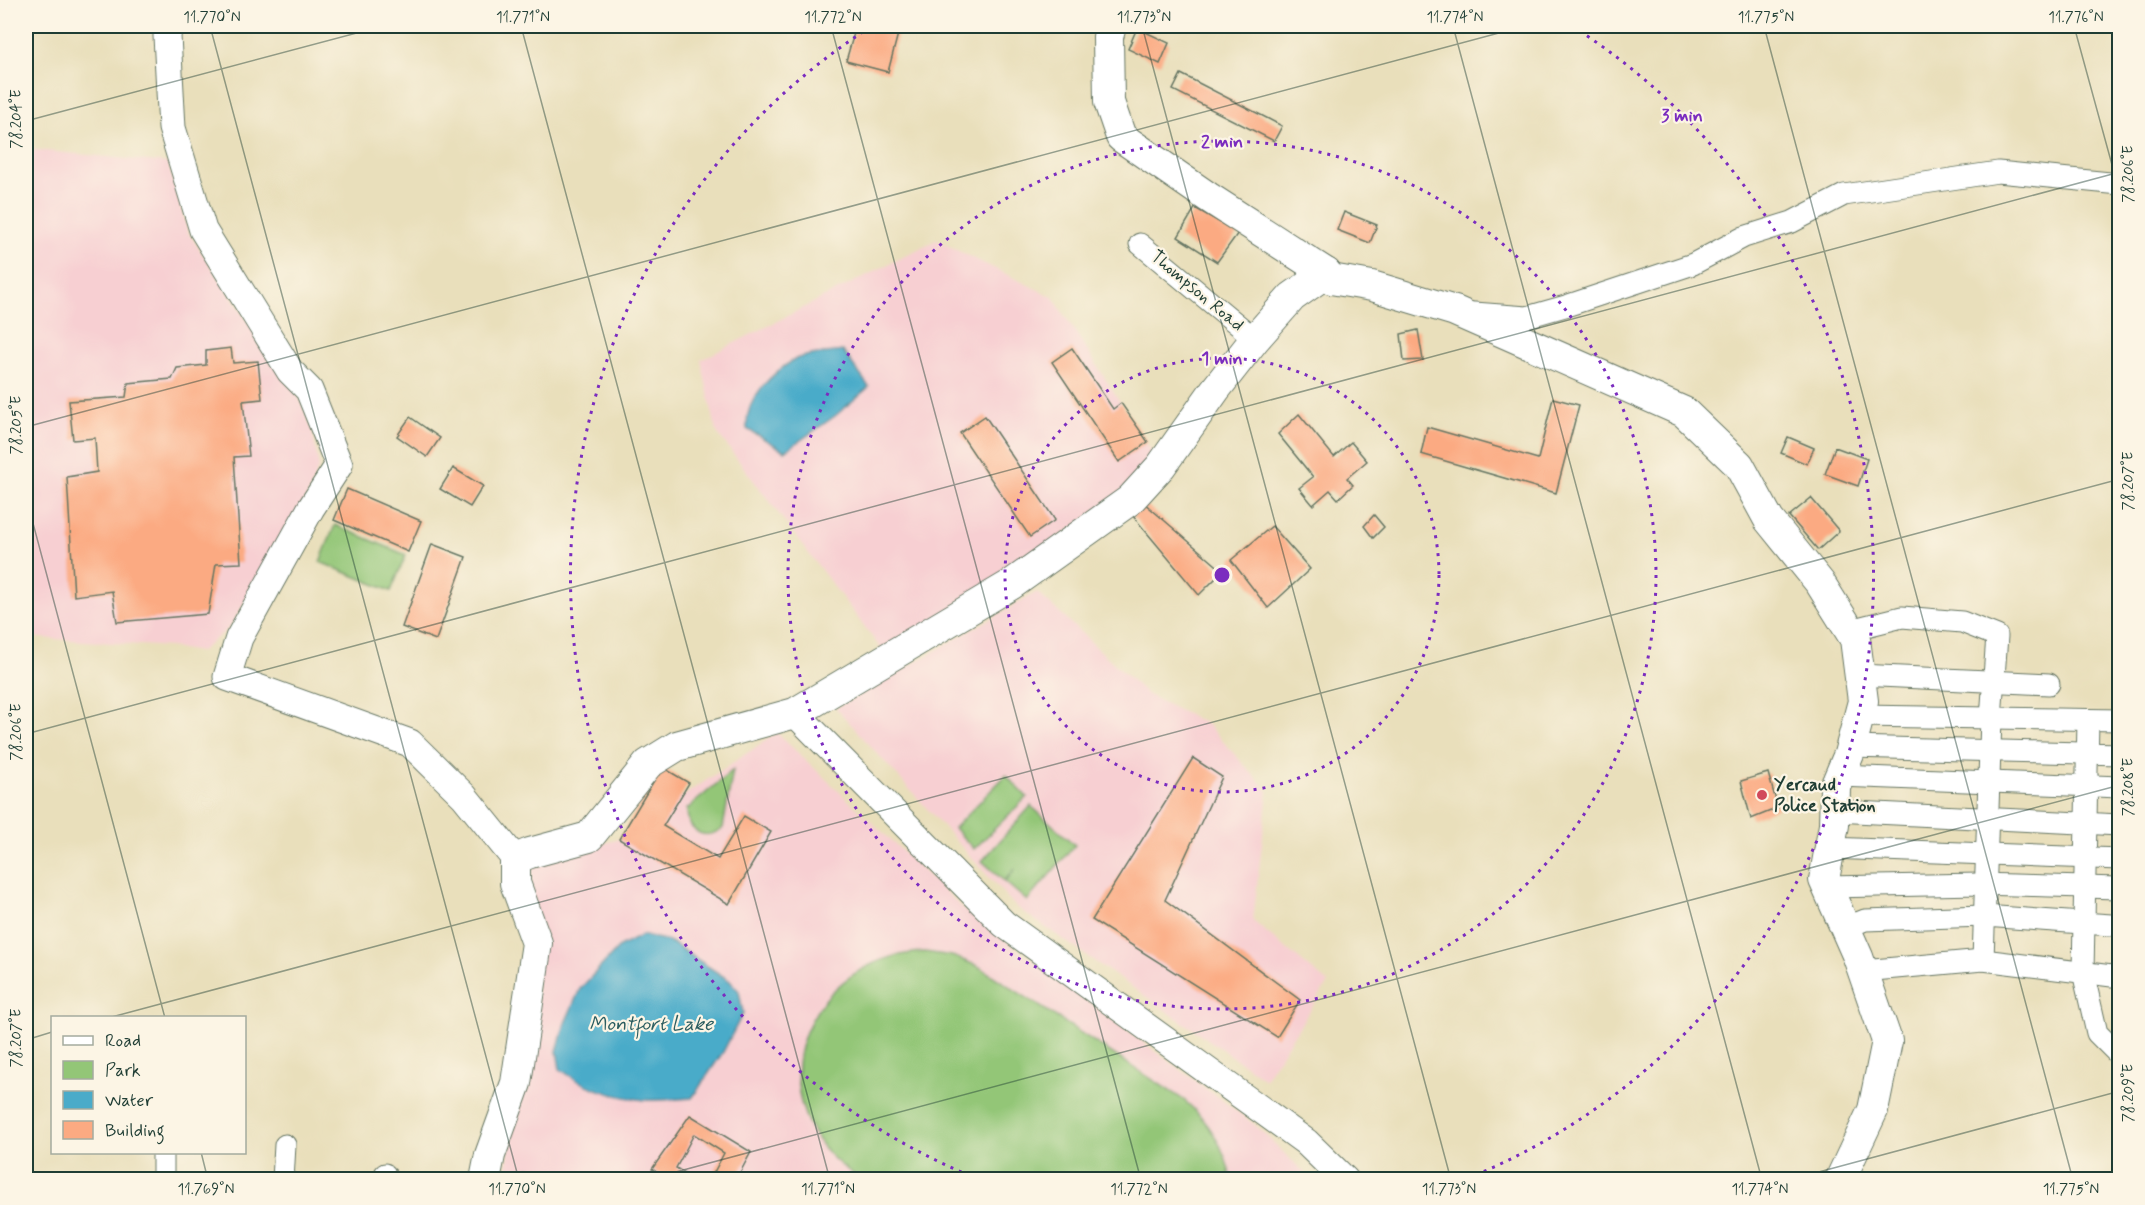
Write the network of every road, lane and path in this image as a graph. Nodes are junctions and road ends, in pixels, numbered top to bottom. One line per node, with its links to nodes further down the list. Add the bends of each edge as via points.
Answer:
1 (169, 26): 33 (street, via 172,128 203,230 290,371 309,390 339,465 239,638 227,677 410,743 464,796)
2 (1111, 26): 5 (main road, via 1110,102 1121,137)
3 (2120, 184): 6 (street, via 1998,172 1844,195 1792,222 1744,237 1693,264 1527,317)
4 (1140, 244): 7 (street, Thompson Road)
5 (1326, 273): 6 (main road, via 1331,279 1372,286); 7 (main road, via 1292,297)
6 (1455, 311): 8 (main road, via 1684,412 1739,465 1769,520 1820,583)
7 (1255, 339): 12 (main road, via 1161,466 1130,500 1012,584)
8 (1850, 630): 9 (main road); 10 (street, via 1902,617 1962,622 1997,636)
9 (1860, 675): 10 (street); 13 (main road, via 1863,701)
10 (1994, 681): 11 (street); 14 (street)
11 (2049, 684)
12 (795, 713): 33 (main road, via 677,746 648,764 589,837); 52 (street, via 1004,924 1306,1142)
13 (1859, 716): 14 (street); 17 (main road)
14 (1991, 718): 15 (street); 18 (street)
15 (2088, 720): 16 (street); 19 (street)
16 (2120, 720)
17 (1851, 747): 18 (street); 21 (main road)
18 (1990, 750): 19 (street); 22 (street)
19 (2087, 753): 20 (street); 23 (street)
20 (2120, 754)
21 (1840, 776): 22 (street); 25 (main road, via 1835,787)
22 (1989, 782): 23 (street); 26 (street)
23 (2086, 786): 24 (street); 27 (street)
24 (2120, 787)
25 (1834, 811): 26 (street); 29 (main road)
26 (1988, 819): 27 (street); 30 (street)
27 (2086, 824): 28 (street); 31 (street)
28 (2120, 825)
29 (1829, 848): 30 (street); 35 (main road, via 1824,880)
30 (1987, 854): 31 (street); 34 (street)
31 (2085, 857): 32 (street); 36 (street)
32 (2120, 859)
33 (515, 860): 51 (main road, via 515,883 537,943 516,1083)
34 (1985, 884): 35 (street); 36 (street); 38 (street)
35 (1827, 887): 41 (main road)
36 (2085, 887): 37 (street); 39 (street)
37 (2117, 888)
38 (1984, 916): 39 (street); 41 (street, via 1865,920); 42 (street)
39 (2084, 923): 40 (street); 44 (street)
40 (2111, 925)
41 (1845, 928): 43 (main road)
42 (1983, 960): 43 (street); 44 (street)
43 (1863, 971): 53 (main road, via 1887,1041 1873,1110)
44 (2083, 972): 45 (street); 46 (street, via 2097,1033)
45 (2112, 976)
46 (2120, 1056)
47 (285, 1145): 50 (street)
48 (163, 1154): 49 (street)
49 (163, 1179)
50 (283, 1179)
51 (485, 1179)
52 (1345, 1179)
53 (1840, 1179)

